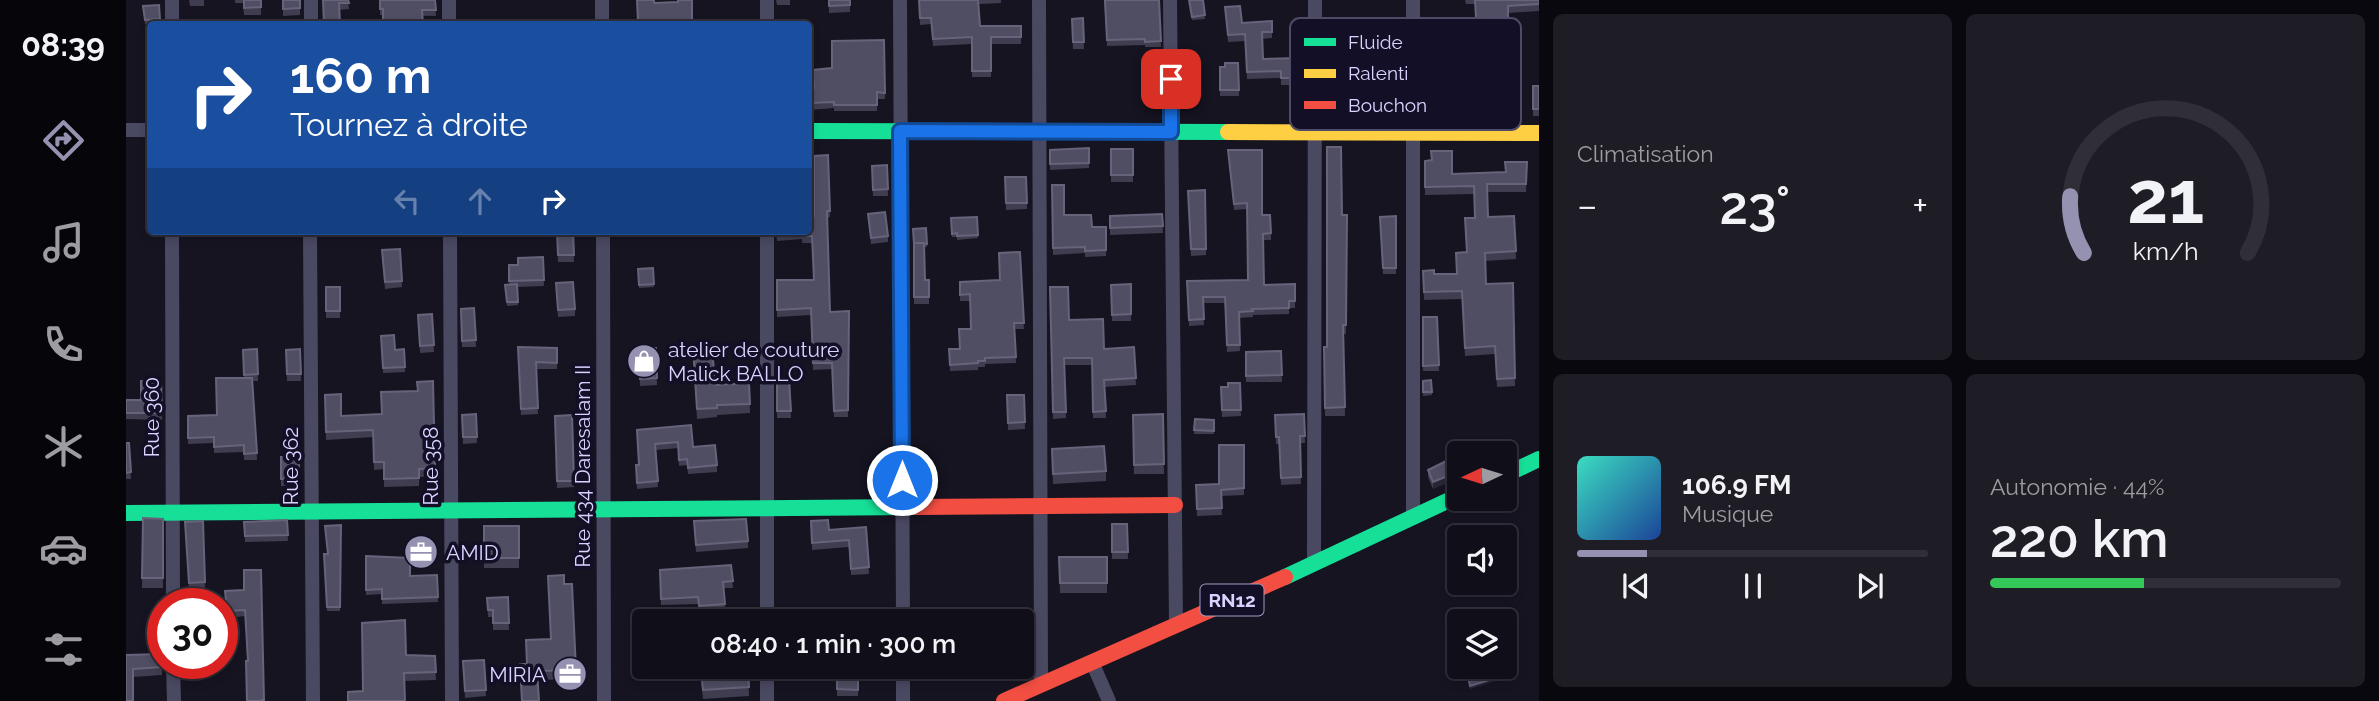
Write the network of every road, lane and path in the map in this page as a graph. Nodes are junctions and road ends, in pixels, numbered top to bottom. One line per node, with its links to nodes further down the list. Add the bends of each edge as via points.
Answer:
1 (172, 0): 13 (street)
2 (311, 0): 14 (street)
3 (449, 0): 15 (street)
4 (602, 0): 16 (street)
5 (767, 0): 17 (street)
6 (900, 0): 21 (street)
7 (1039, 0): 22 (street)
8 (1170, 0): 23 (street)
9 (1315, 0): 11 (street)
10 (1413, 0): 12 (street)
11 (1315, 18)
12 (1413, 18)
13 (172, 21)
14 (311, 21)
15 (449, 21)
16 (602, 21)
17 (767, 21)
18 (126, 130): 19 (street)
19 (147, 130)
20 (812, 131): 21 (street)
21 (900, 131): 22 (street); 37 (street)
22 (1040, 132): 23 (street); 36 (street)
23 (1171, 132): 24 (street); 35 (street)
24 (1315, 132): 25 (street); 45 (street)
25 (1413, 132): 26 (street); 44 (street)
26 (1539, 133)
27 (172, 235): 43 (street, Rue 360)
28 (310, 235): 41 (street, Rue 362)
29 (450, 235): 40 (street, Rue 358)
30 (603, 235): 39 (street, Rue 434 Daresalam II)
31 (767, 235): 38 (street)
32 (1539, 459): 33 (street)
33 (1517, 469)
34 (1447, 501): 44 (street, RN12)
35 (1175, 505): 36 (street); 49 (street)
36 (1040, 506): 37 (street); 54 (street)
37 (902, 507): 38 (street); 48 (street)
38 (767, 508): 39 (street); 47 (street)
39 (604, 509): 40 (street); 58 (street, Rue 434 Daresalam II)
40 (451, 511): 41 (street); 57 (street, Rue 358)
41 (310, 512): 43 (street); 56 (street, Rue 362)
42 (126, 513): 43 (street)
43 (172, 513): 46 (street, Rue 360)
44 (1413, 517): 45 (street, RN12)
45 (1314, 564): 49 (street, RN12)
46 (173, 588)
47 (767, 609)
48 (903, 609)
49 (1176, 624): 50 (street, RN12)
50 (1092, 662): 54 (street, RN12); 62 (street)
51 (173, 679): 55 (street)
52 (767, 679): 59 (street)
53 (903, 679): 60 (street)
54 (1041, 685): 61 (street, RN12)
55 (174, 701)
56 (313, 701)
57 (452, 701)
58 (604, 701)
59 (768, 701)
60 (903, 701)
61 (1004, 701)
62 (1109, 701)

